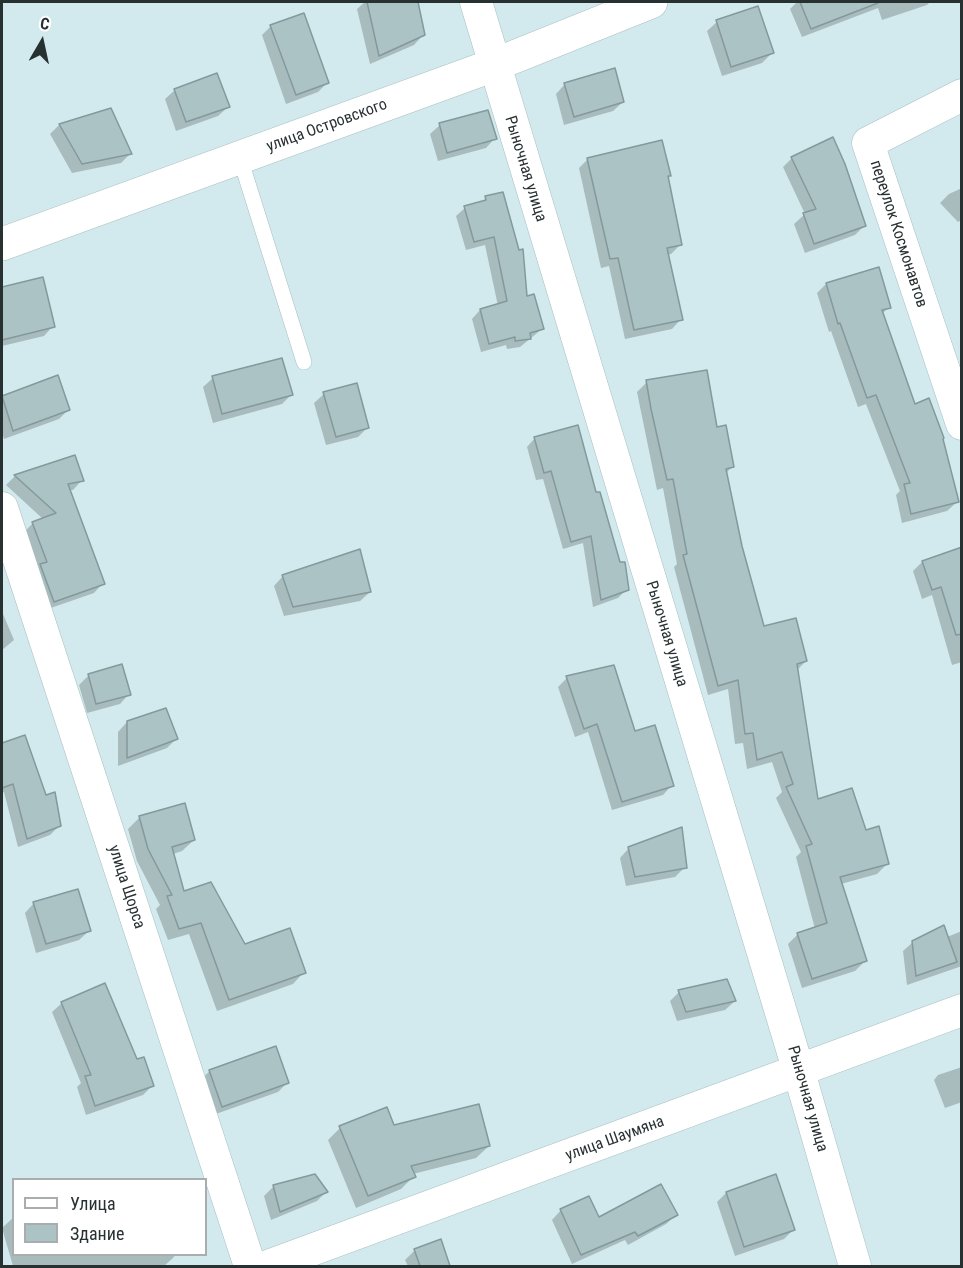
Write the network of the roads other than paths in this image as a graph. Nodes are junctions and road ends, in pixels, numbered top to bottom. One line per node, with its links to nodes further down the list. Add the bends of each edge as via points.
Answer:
1 (476, 2): 3 (street, Рыночная улица)
2 (651, 2): 3 (street, улица Островского)
3 (494, 65): 5 (street, улица Островского); 11 (street, Рыночная улица)
4 (962, 95): 8 (street, переулок Космонавтов, via 868,143)
5 (240, 158): 6 (street, улица Островского); 7 (lane)
6 (2, 244)
7 (303, 362)
8 (962, 424)
9 (2, 508): 12 (street, улица Щорса)
10 (962, 1010): 11 (street, улица Шаумяна)
11 (799, 1071): 13 (street, улица Шаумяна); 14 (street, Рыночная улица)
12 (250, 1266)
13 (268, 1266)
14 (855, 1266)

